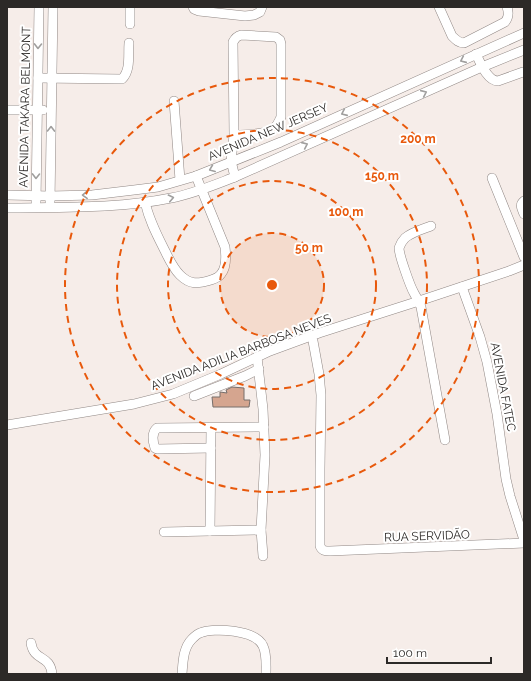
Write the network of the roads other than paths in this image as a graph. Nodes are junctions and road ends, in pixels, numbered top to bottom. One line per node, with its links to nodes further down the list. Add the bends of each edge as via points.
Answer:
1 (39, 7): 15 (street, AVENIDA TAKARA BELMONT, one-way to 15)
2 (53, 7): 16 (street)
3 (130, 7): 8 (street)
4 (193, 7): 5 (street, via 199,11 245,16 260,12)
5 (262, 7)
6 (439, 7): 7 (street, via 452,36 461,43 505,22 508,16)
7 (507, 7)
8 (130, 24)
9 (524, 33): 12 (street, AVENIDA NEW JERSEY)
10 (129, 43): 16 (street, via 128,71 122,80)
11 (524, 50): 13 (street)
12 (476, 54): 13 (street); 22 (street, AVENIDA NEW JERSEY, one-way to 22)
13 (482, 67): 14 (street, via 494,81); 24 (street, one-way to 13)
14 (523, 72)
15 (38, 78): 16 (street); 20 (street, AVENIDA TAKARA BELMONT)
16 (52, 79): 18 (street)
17 (174, 101): 30 (street)
18 (51, 109): 20 (street); 35 (street, one-way to 18)
19 (7, 110): 20 (street)
20 (38, 110): 34 (street, AVENIDA TAKARA BELMONT, one-way to 34)
21 (234, 134): 21 (street, via 233,42 241,35 276,37 281,44 281,117 274,129 253,134); 25 (street)
22 (281, 142): 23 (street, AVENIDA NEW JERSEY); 24 (street)
23 (257, 151): 25 (street, AVENIDA NEW JERSEY); 26 (street)
24 (286, 154): 26 (street)
25 (231, 161): 27 (street, AVENIDA NEW JERSEY, one-way to 27); 28 (street)
26 (262, 165): 28 (street)
27 (196, 176): 30 (street, AVENIDA NEW JERSEY); 32 (street)
28 (235, 177): 32 (street)
29 (492, 178): 43 (street)
30 (180, 180): 31 (street, AVENIDA NEW JERSEY, via 158,187)
31 (134, 190): 35 (street, AVENIDA NEW JERSEY, one-way to 35); 37 (street)
32 (202, 190): 37 (street, one-way to 32); 37 (street, via 226,254 221,274 201,283 184,278 173,266 153,227 147,209)
33 (7, 195): 34 (street, AVENIDA NEW JERSEY)
34 (36, 195): 35 (street, AVENIDA NEW JERSEY); 39 (street, AVENIDA TAKARA BELMONT)
35 (50, 196): 40 (street)
36 (524, 201): 41 (street, via 521,207)
37 (141, 203): 40 (street)
38 (7, 208): 39 (street)
39 (35, 208): 40 (street)
40 (49, 208)
41 (524, 214)
42 (431, 226): 46 (street, via 404,238 399,247 414,294)
43 (524, 257)
44 (524, 265): 45 (street, AVENIDA ADILIA BARBOSA NEVES)
45 (462, 287): 46 (street, AVENIDA ADILIA BARBOSA NEVES); 59 (street, AVENIDA FATEC, via 487,362 506,479)
46 (419, 301): 47 (street, AVENIDA ADILIA BARBOSA NEVES); 54 (street)
47 (316, 337): 48 (street, AVENIDA ADILIA BARBOSA NEVES); 60 (street, RUA SERVIDÃO, via 322,396 321,549 330,551)
48 (257, 357): 49 (street); 51 (street, AVENIDA ADILIA BARBOSA NEVES, via 180,391 154,399)
49 (259, 369): 50 (street); 52 (street)
50 (194, 396)
51 (7, 425)
52 (264, 427): 53 (street); 56 (street)
53 (211, 428): 55 (street); 55 (street, via 157,428 153,435 157,450)
54 (445, 440)
55 (211, 448): 57 (street)
56 (261, 530): 57 (street); 61 (street)
57 (210, 531): 58 (street)
58 (164, 532)
59 (524, 540)
60 (524, 543)
61 (263, 556)
62 (31, 643): 63 (street, via 35,654 50,665)
63 (52, 674)
64 (182, 674): 65 (street, via 186,649 191,640 198,634 231,631 247,634 263,646)
65 (266, 674)

